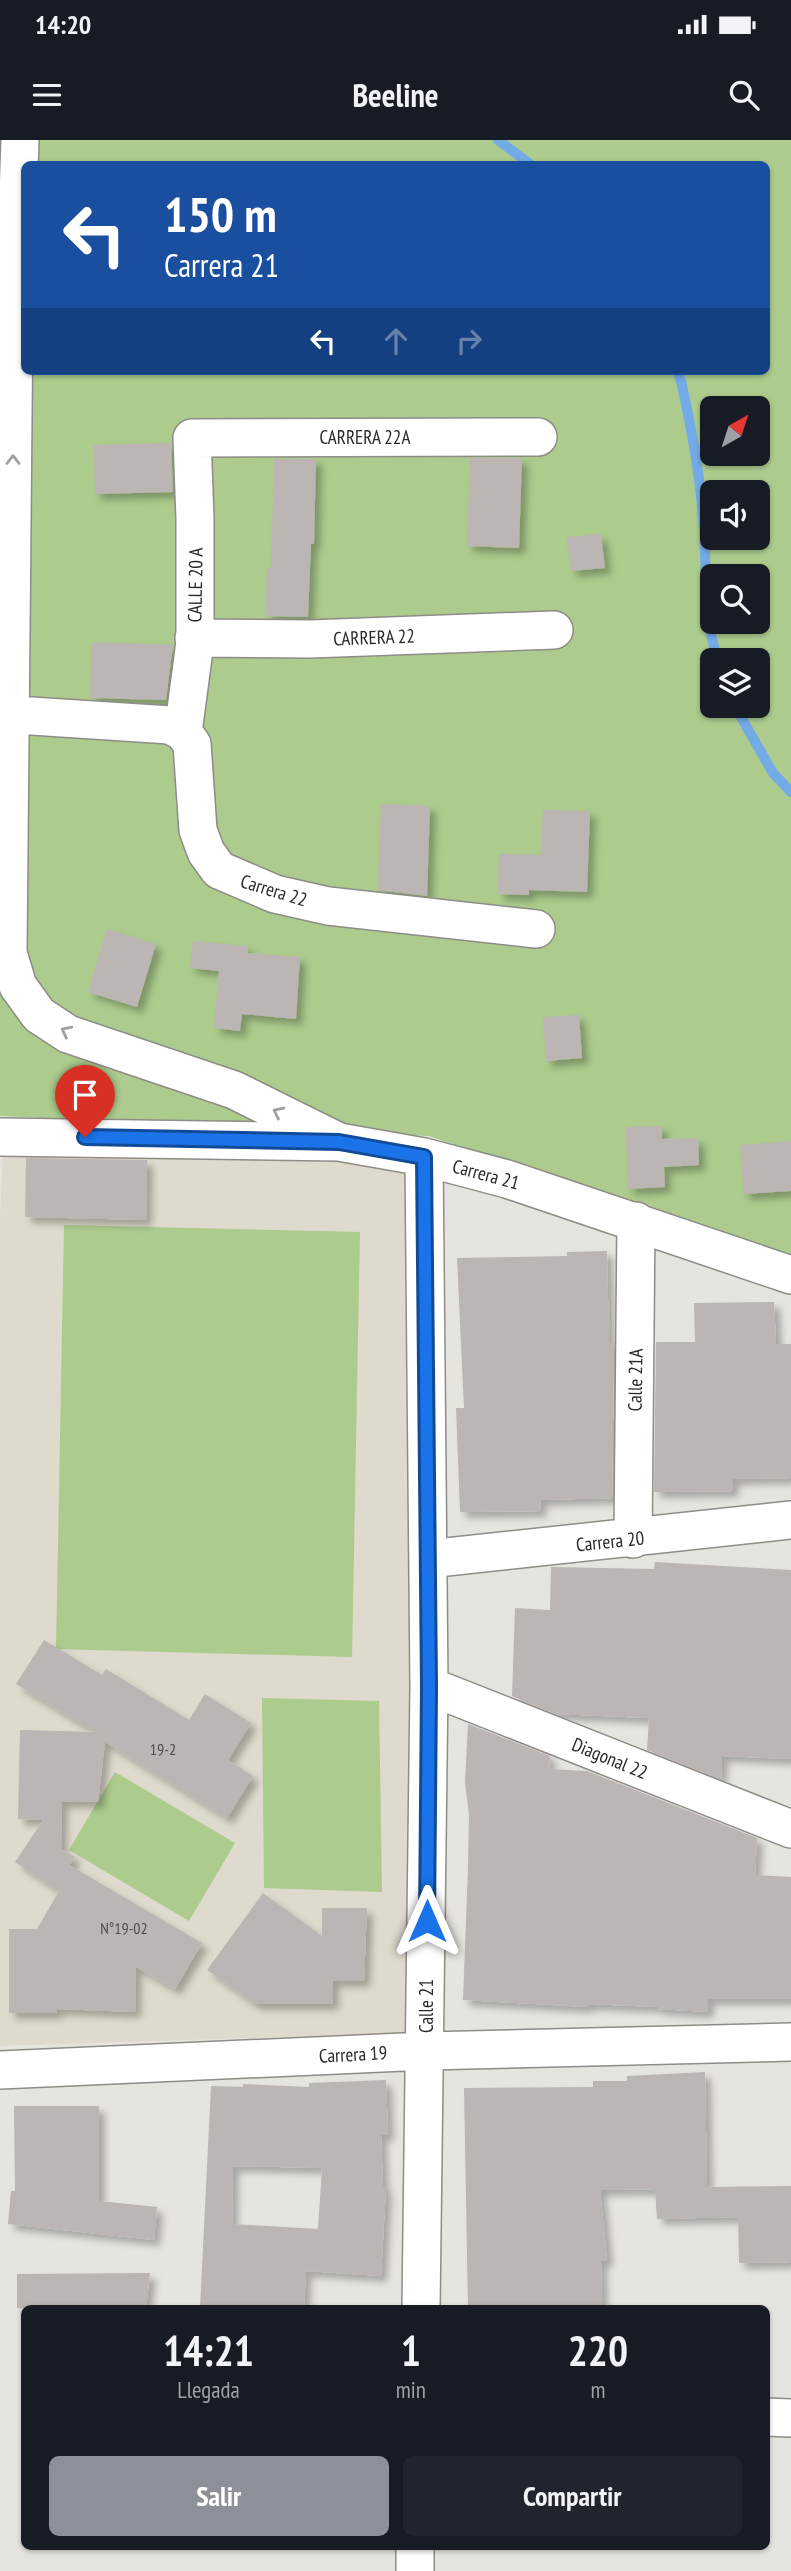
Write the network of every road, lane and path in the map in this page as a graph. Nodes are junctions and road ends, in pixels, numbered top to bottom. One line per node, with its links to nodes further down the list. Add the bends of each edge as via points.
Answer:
1 (20, 140): 2 (street)
2 (7, 309): 7 (street, one-way to 2)
3 (538, 437): 4 (street, CARRERA 22A)
4 (192, 438): 6 (street, CALLE 20 A)
5 (554, 630): 6 (street, CARRERA 22, via 310,639)
6 (194, 638): 8 (street, CALLE 20 A)
7 (5, 714): 8 (street, via 170,725); 11 (street, one-way to 7, via 234,1090 68,1034 38,1016 18,986 8,953)
8 (183, 732): 9 (street, Carrera 22, via 192,744 198,830 205,852 219,870 275,894 328,906)
9 (536, 929)
10 (0, 1137): 11 (street, Carrera 21)
11 (339, 1142): 12 (street, Carrera 21)
12 (424, 1157): 13 (street, Carrera 21); 17 (street, Calle 21)
13 (636, 1222): 14 (street, Carrera 21); 16 (street, Calle 21A)
14 (791, 1275)
15 (791, 1520): 16 (street, Carrera 20)
16 (633, 1539): 17 (street, Carrera 20)
17 (428, 1559): 18 (street, Calle 21)
18 (429, 1686): 19 (street, Diagonal 22); 21 (street, Calle 21)
19 (791, 1829)
20 (791, 2042): 21 (street, Carrera 19)
21 (426, 2051): 22 (street, Carrera 19); 23 (street, Calle 21)
22 (0, 2070)
23 (421, 2305)
24 (770, 2417): 25 (street)
25 (791, 2418)
26 (415, 2550): 27 (street)
27 (415, 2571)

